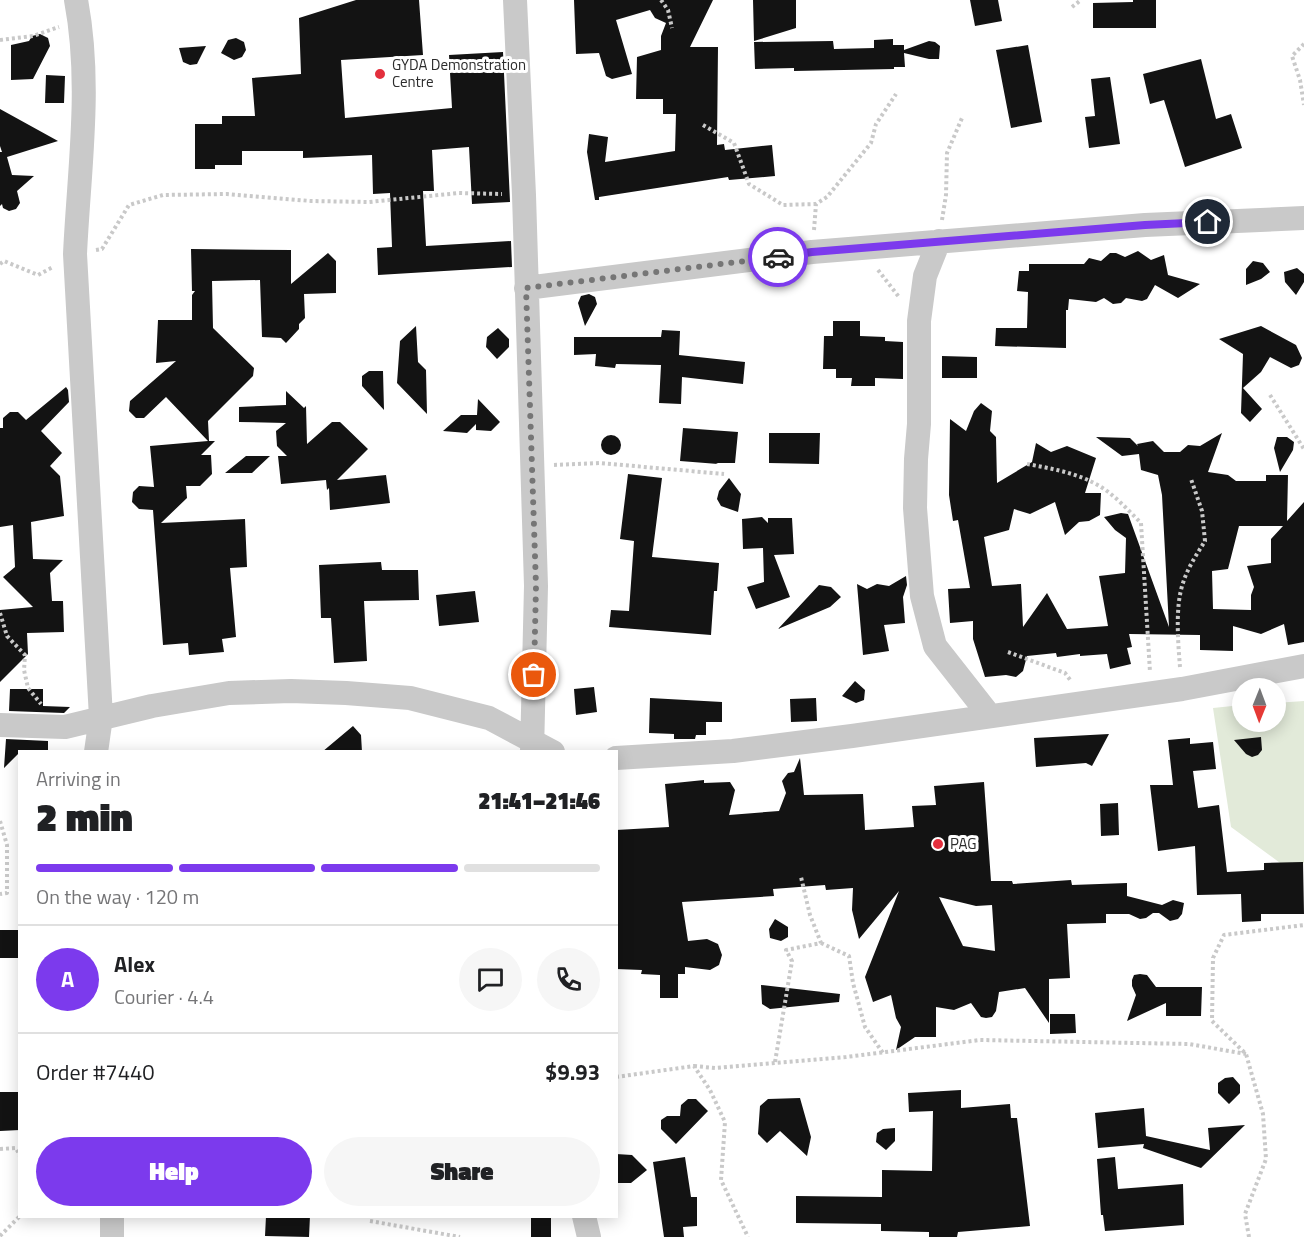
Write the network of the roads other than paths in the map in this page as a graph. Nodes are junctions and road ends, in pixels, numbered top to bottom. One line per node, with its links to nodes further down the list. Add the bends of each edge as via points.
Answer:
1 (515, 0): 5 (street)
2 (78, 11): 8 (street, via 85,80 75,254)
3 (1304, 218): 4 (street, via 1145,225)
4 (939, 242): 5 (street, via 812,252); 7 (street, via 925,276 919,321 915,508 922,596 935,646)
5 (526, 288): 10 (street, via 536,586)
6 (1304, 666): 7 (street, via 1182,689)
7 (990, 716): 13 (street, via 733,751)
8 (101, 717): 9 (street, via 65,727); 10 (street, via 229,693 346,693 410,698 489,718); 11 (street)
9 (0, 725)
10 (532, 746): 12 (street)
11 (96, 750)
12 (547, 750)
13 (618, 758)
14 (112, 1218): 16 (street)
15 (584, 1218): 17 (street)
16 (112, 1237)
17 (589, 1237)

